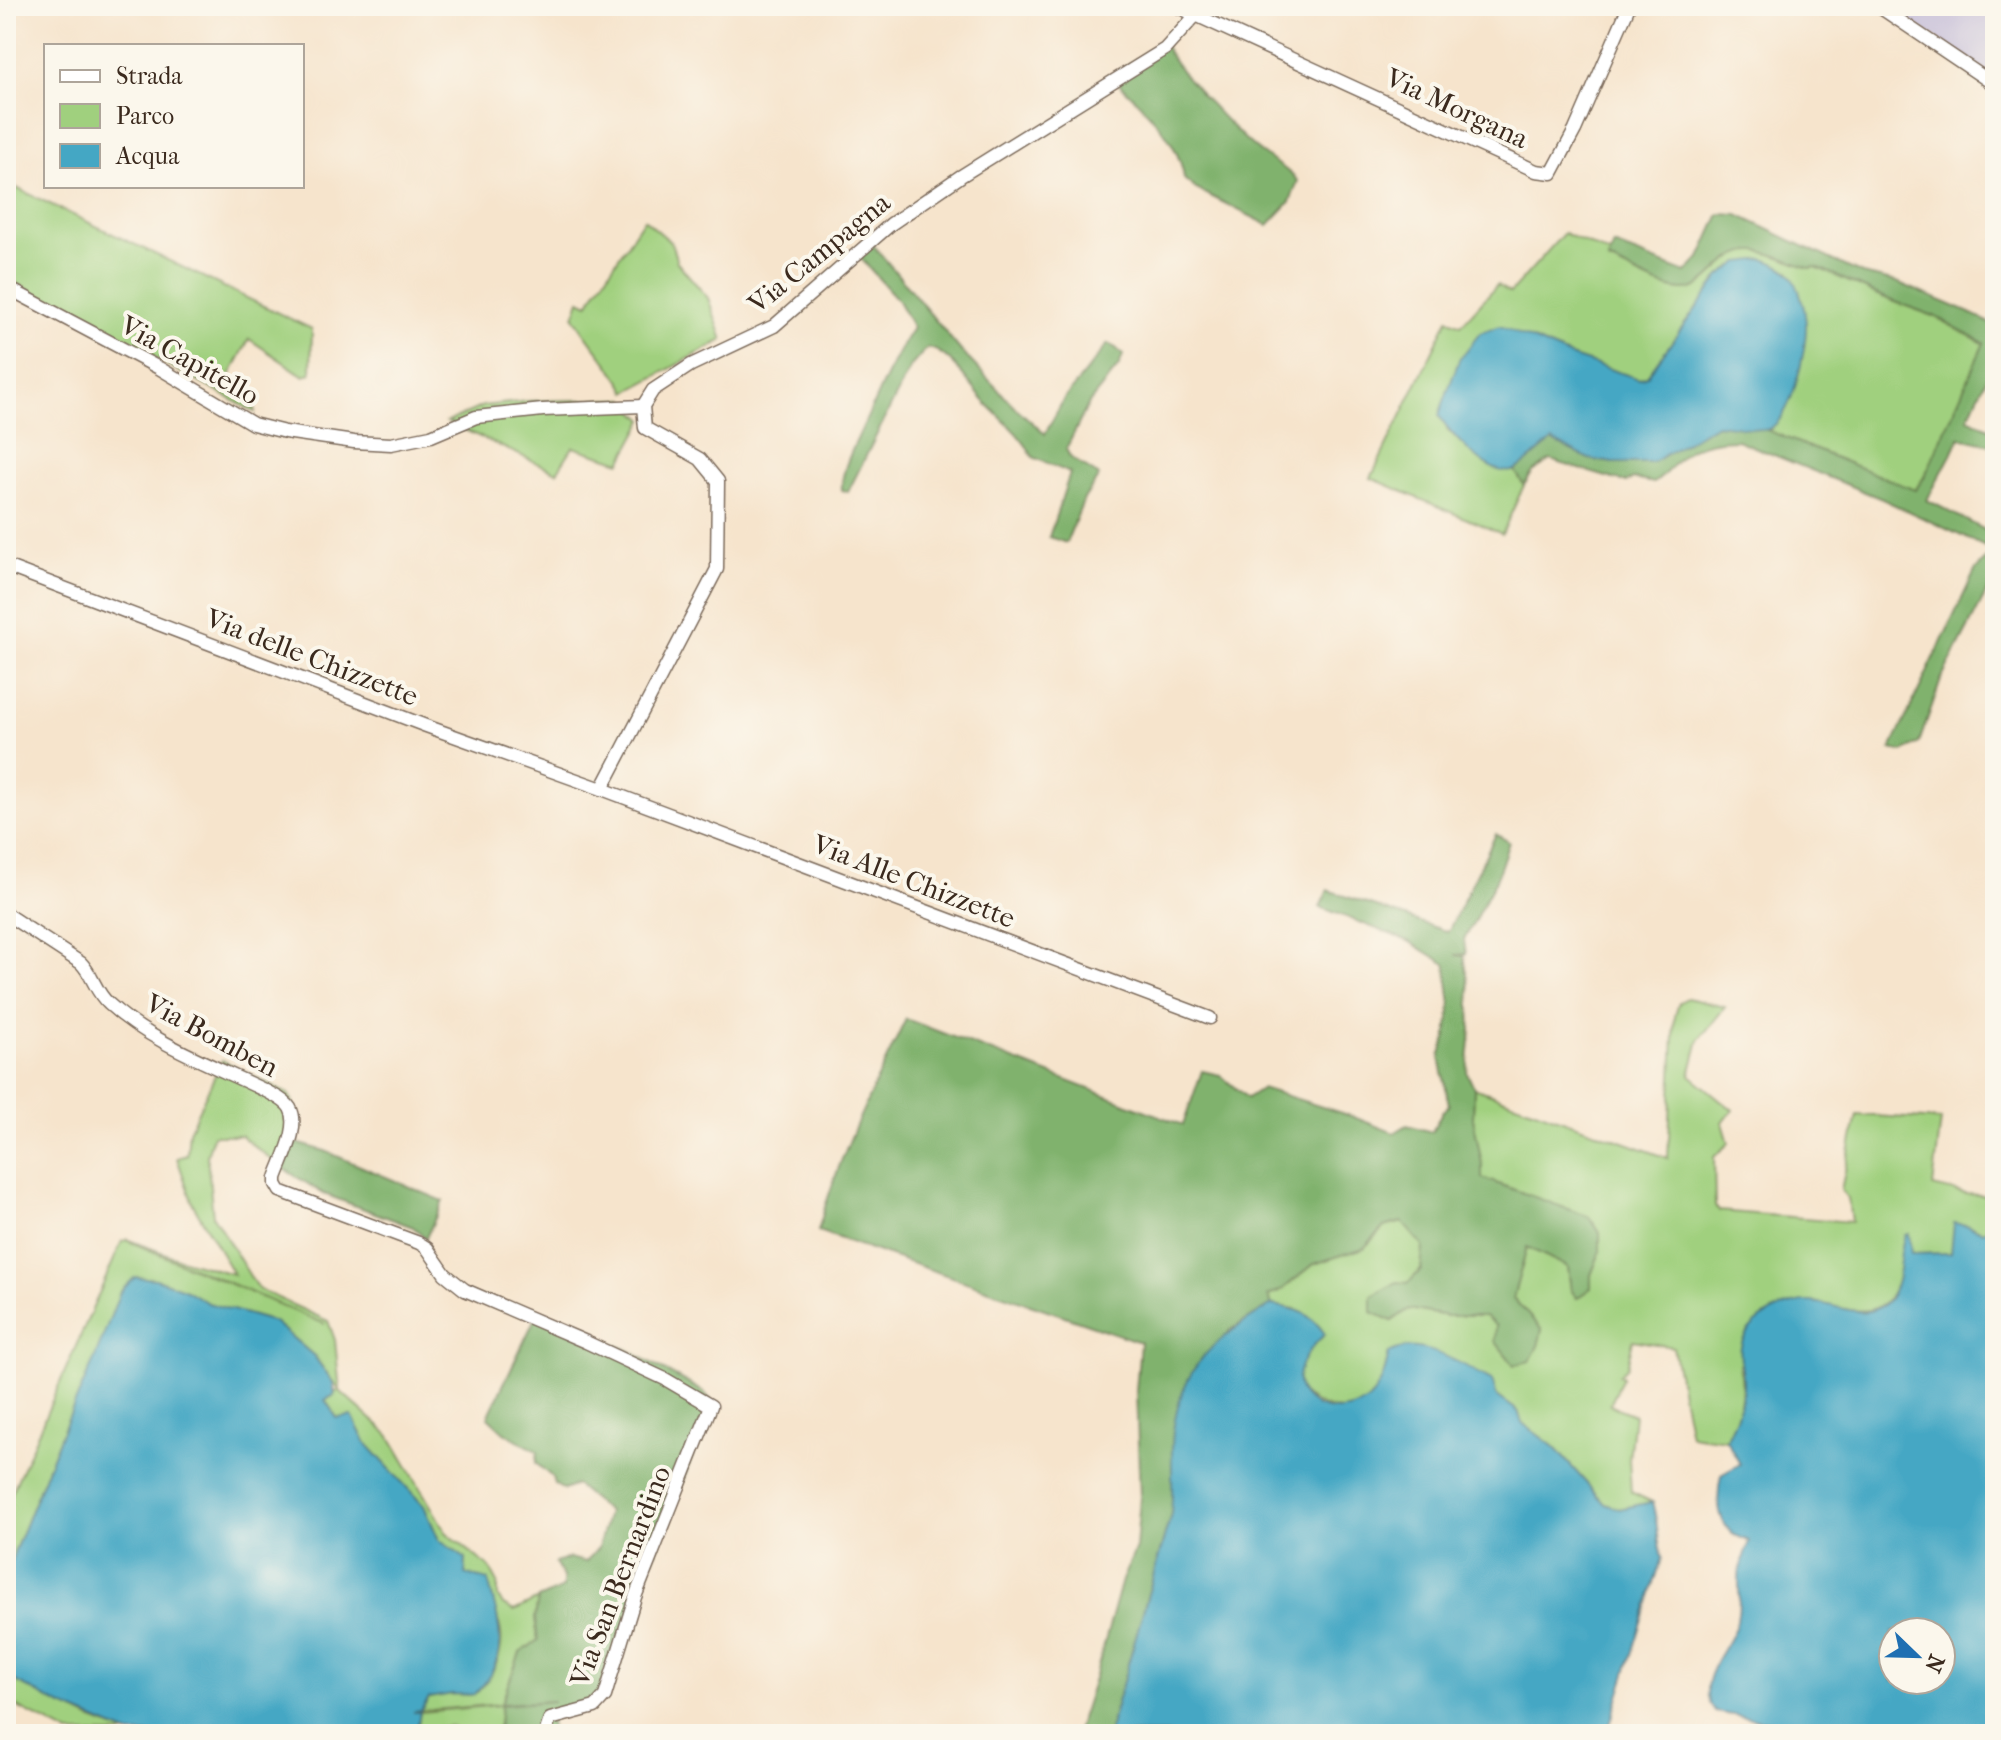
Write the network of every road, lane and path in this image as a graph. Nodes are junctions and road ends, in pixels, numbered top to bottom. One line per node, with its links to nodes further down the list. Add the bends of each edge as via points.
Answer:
1 (1176, 6): 4 (street, Via Morgana)
2 (1629, 6): 4 (street, Via Morgana, via 1552,173 1536,171)
3 (1878, 6): 5 (street)
4 (1196, 15): 7 (street, Via Campagna, via 1165,49 891,224 774,326 691,365 653,390)
5 (1995, 85)
6 (6, 287): 7 (street, Via Capitello, via 253,424 285,432 391,444 431,436 476,417)
7 (643, 406): 9 (street, via 645,428 700,459 718,481 717,569)
8 (6, 566): 9 (street, Via delle Chizzette)
9 (602, 789): 11 (street, Via Alle Chizzette)
10 (6, 914): 12 (street, Via Bomben, via 81,963 99,994 134,1024 288,1106 292,1126 276,1178 280,1191 416,1242 461,1288 665,1379)
11 (1210, 1018)
12 (711, 1406): 13 (street, Via San Bernardino, via 635,1597 605,1696 595,1707 550,1719)
13 (545, 1732)

